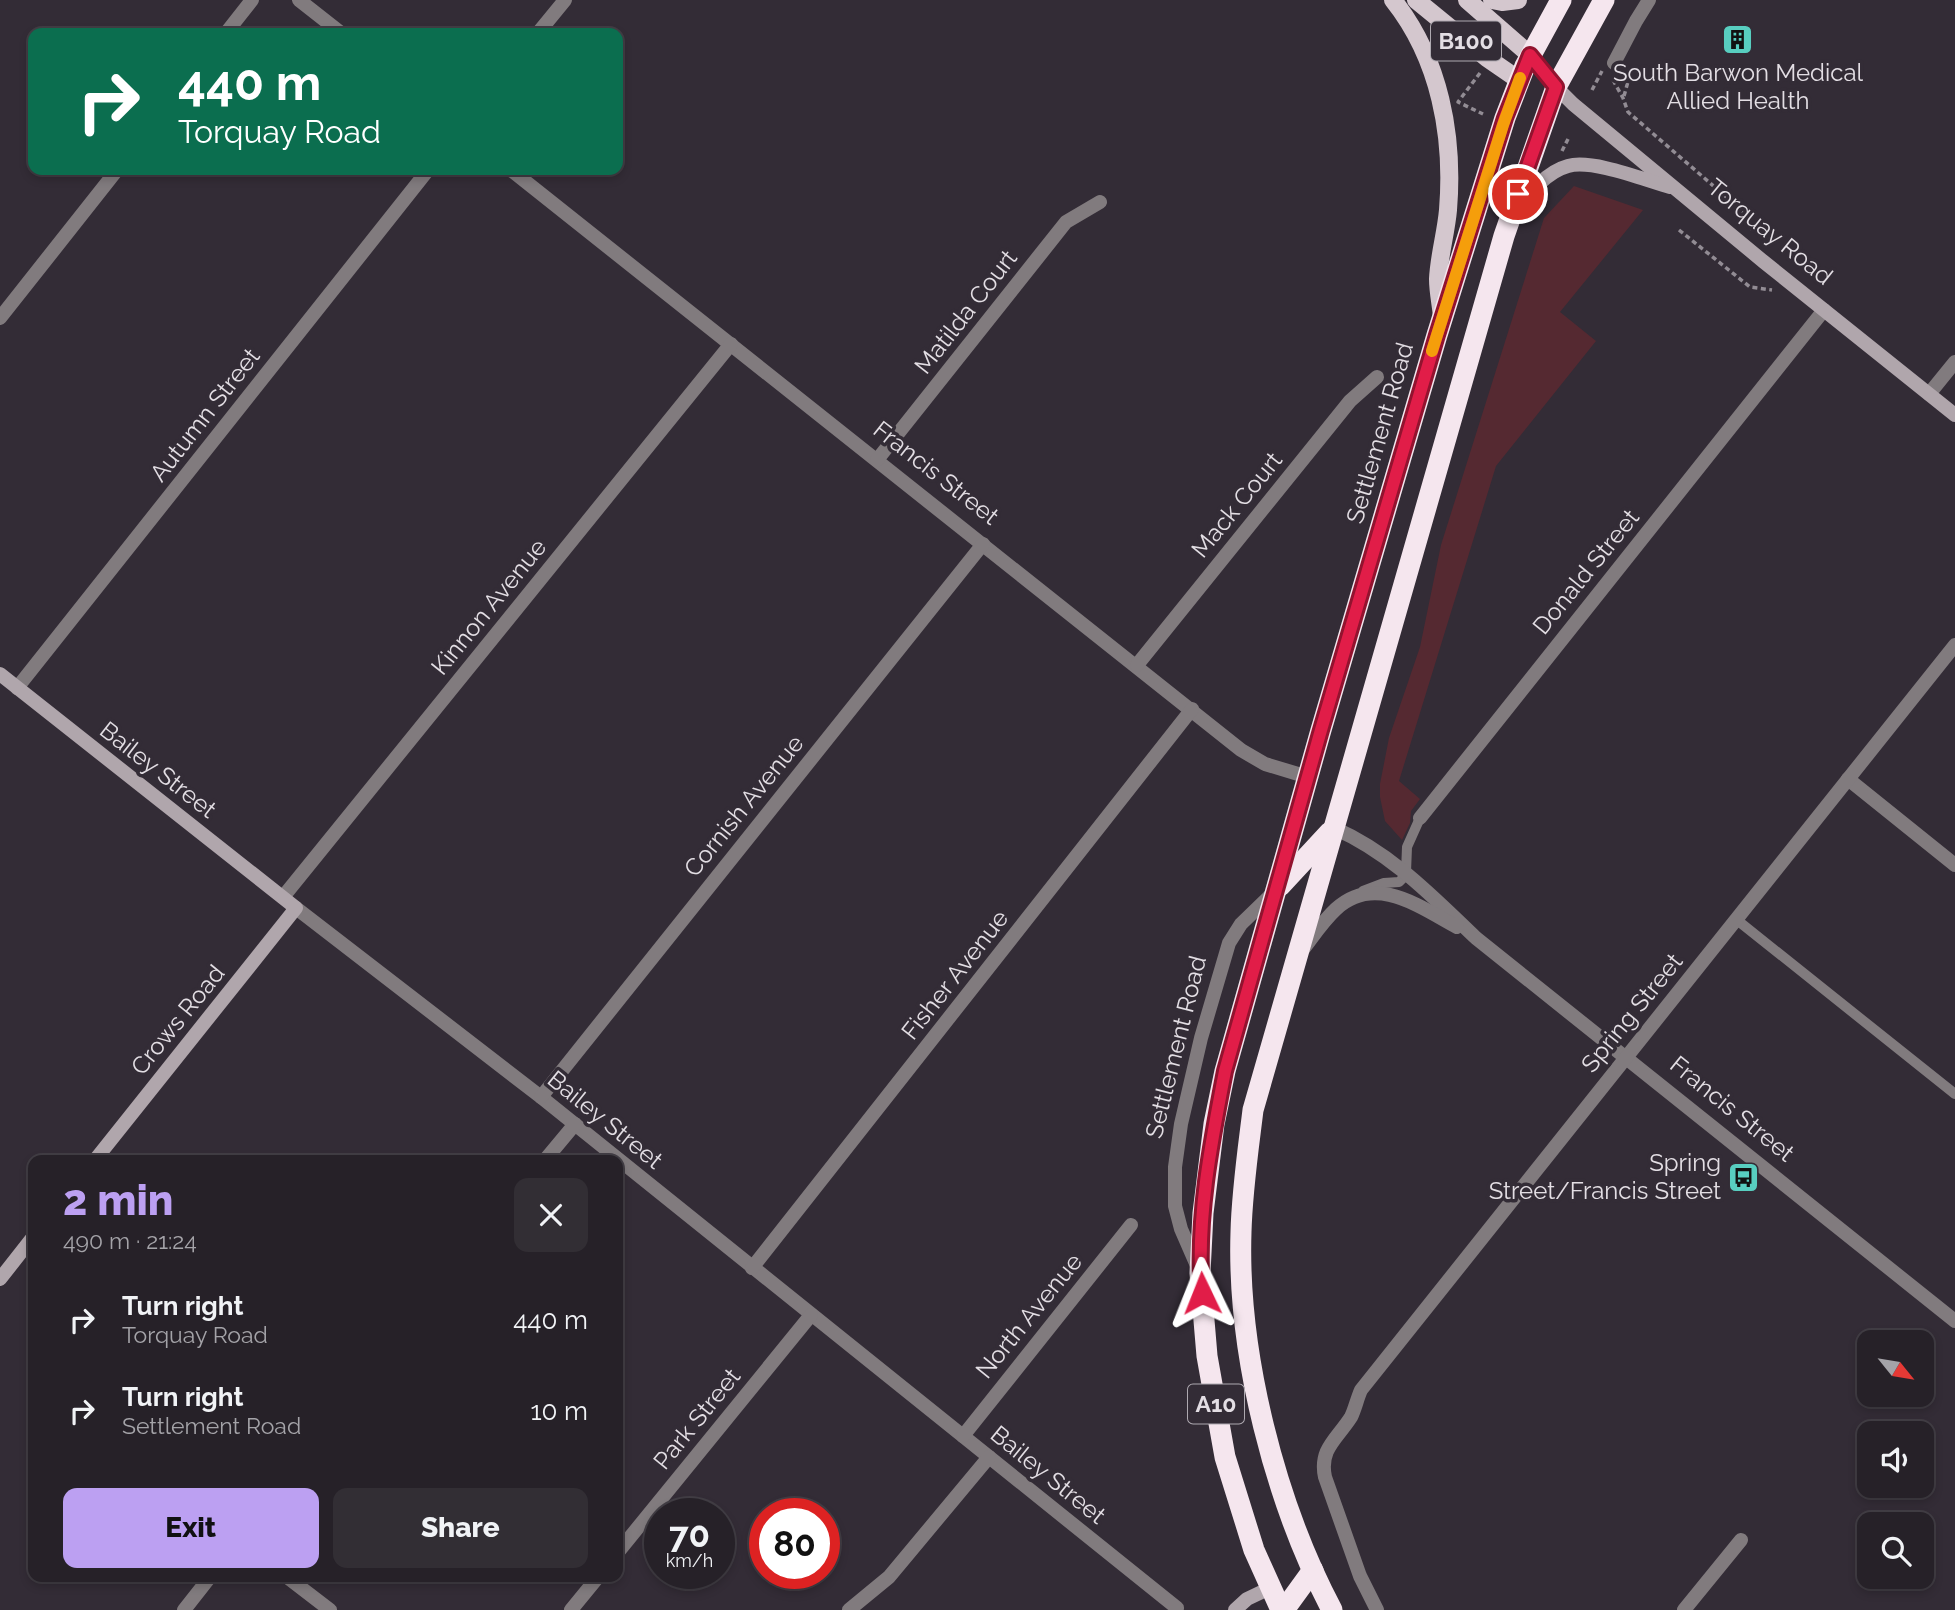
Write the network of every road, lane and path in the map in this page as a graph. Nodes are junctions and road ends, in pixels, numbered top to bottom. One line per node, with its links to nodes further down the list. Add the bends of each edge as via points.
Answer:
1 (252, 0): 12 (street)
2 (299, 0): 13 (street)
3 (565, 0): 14 (street)
4 (1393, 0): 34 (main road, via 1411,25 1442,102 1449,168 1438,283)
5 (1416, 0): 18 (main road, B100)
6 (1467, 0): 15 (main road, Torquay Road / B100)
7 (1492, 0): 8 (main road)
8 (1518, 0)
9 (1561, 0): 15 (highway, Settlement Road / A10)
10 (1604, 0): 19 (highway, A10)
11 (1649, 0): 16 (street)
12 (230, 28)
13 (335, 28)
14 (542, 28)
15 (1530, 55): 18 (highway, Settlement Road / A10); 19 (highway, Torquay Road / B100)
16 (1607, 66): 20 (path); 29 (path, via 1628,112)
17 (1480, 72): 21 (path, via 1458,102)
18 (1519, 80): 19 (highway, B100); 34 (highway, Settlement Road / A10)
19 (1556, 87): 27 (street, Torquay Road); 31 (highway, A10)
20 (1592, 90)
21 (1483, 114)
22 (1569, 137): 23 (path)
23 (1559, 155)
24 (113, 175): 35 (street)
25 (424, 175): 46 (street, Autumn Street)
26 (517, 175): 36 (street, Francis Street)
27 (1675, 188): 31 (street, via 1604,168 1566,166 1532,191); 33 (street, Torquay Road)
28 (1100, 202): 41 (street, Matilda Court, via 1066,222)
29 (1747, 215)
30 (1679, 230): 32 (path)
31 (1504, 236): 50 (highway, A10)
32 (1750, 287)
33 (1824, 310): 39 (street, Torquay Road); 51 (street, Donald Street)
34 (1443, 317): 48 (highway, Settlement Road / A10)
35 (0, 318)
36 (731, 344): 41 (street, Francis Street); 56 (street, Kinnon Avenue)
37 (1955, 362): 39 (street)
38 (1377, 377): 44 (street, Mack Court, via 1350,401)
39 (1929, 394): 40 (street, Torquay Road)
40 (1955, 415)
41 (877, 460): 42 (street, Francis Street)
42 (983, 544): 44 (street, Francis Street); 64 (street, Cornish Avenue)
43 (1955, 645): 49 (street, Spring Street)
44 (1137, 666): 47 (street, Francis Street)
45 (0, 674): 46 (street, Bailey Street)
46 (18, 688): 56 (street, Bailey Street)
47 (1192, 709): 48 (street, Francis Street, via 1250,757); 72 (street, Fisher Avenue)
48 (1308, 777): 50 (highway, Francis Street); 55 (highway, Settlement Road / A10)
49 (1848, 779): 53 (street); 59 (street, Spring Street)
50 (1345, 786): 52 (highway, A10)
51 (1420, 818): 54 (lane, Donald Street, via 1407,847)
52 (1334, 828): 54 (street, Francis Street); 55 (highway); 61 (highway, A10)
53 (1955, 865)
54 (1406, 873): 58 (lane, via 1399,882 1355,894); 60 (street, Francis Street)
55 (1276, 890): 73 (highway, Settlement Road / A10, via 1217,1111); 73 (street, Settlement Road, via 1241,924 1229,943 1181,1124 1175,1206)
56 (283, 897): 57 (street, Bailey Street)
57 (296, 908): 64 (street, Bailey Street); 66 (street, Crows Road)
58 (1332, 913): 60 (street, Francis Street, via 1360,896 1392,895); 61 (street, Francis Street)
59 (1737, 920): 62 (street, Spring Street); 63 (lane)
60 (1476, 938): 62 (street, Francis Street)
61 (1296, 960): 81 (highway, A10, via 1254,1110 1243,1195 1241,1261 1250,1351 1265,1429 1283,1493)
62 (1625, 1057): 76 (street, Francis Street); 94 (street, Spring Street, via 1369,1378 1352,1415 1328,1448 1323,1470 1360,1576)
63 (1955, 1094)
64 (541, 1097): 65 (street, Bailey Street)
65 (575, 1124): 67 (street); 68 (street, Bailey Street)
66 (99, 1155)
67 (549, 1155)
68 (613, 1155)
69 (623, 1163): 72 (street, Bailey Street)
70 (1131, 1225): 77 (street, North Avenue)
71 (28, 1243): 74 (street)
72 (752, 1268): 75 (street, Bailey Street)
73 (1200, 1273): 85 (highway, Settlement Road / A10, via 1225,1457 1248,1535)
74 (0, 1279)
75 (811, 1315): 77 (street, Bailey Street); 80 (street, Park Street)
76 (1955, 1321)
77 (963, 1436): 78 (street, Bailey Street)
78 (989, 1457): 86 (street, Bailey Street); 90 (street, via 889,1577)
79 (1741, 1540): 95 (street)
80 (623, 1546)
81 (1313, 1570): 85 (highway); 92 (highway); 93 (highway, A10)
82 (205, 1582): 87 (street)
83 (294, 1582): 88 (street)
84 (594, 1582): 89 (street)
85 (1270, 1588): 91 (street); 92 (highway, Settlement Road / A10)
86 (1177, 1608)
87 (184, 1610)
88 (330, 1610)
89 (571, 1610)
90 (849, 1610)
91 (1235, 1610)
92 (1283, 1610)
93 (1332, 1610)
94 (1377, 1610)
95 (1684, 1610)

